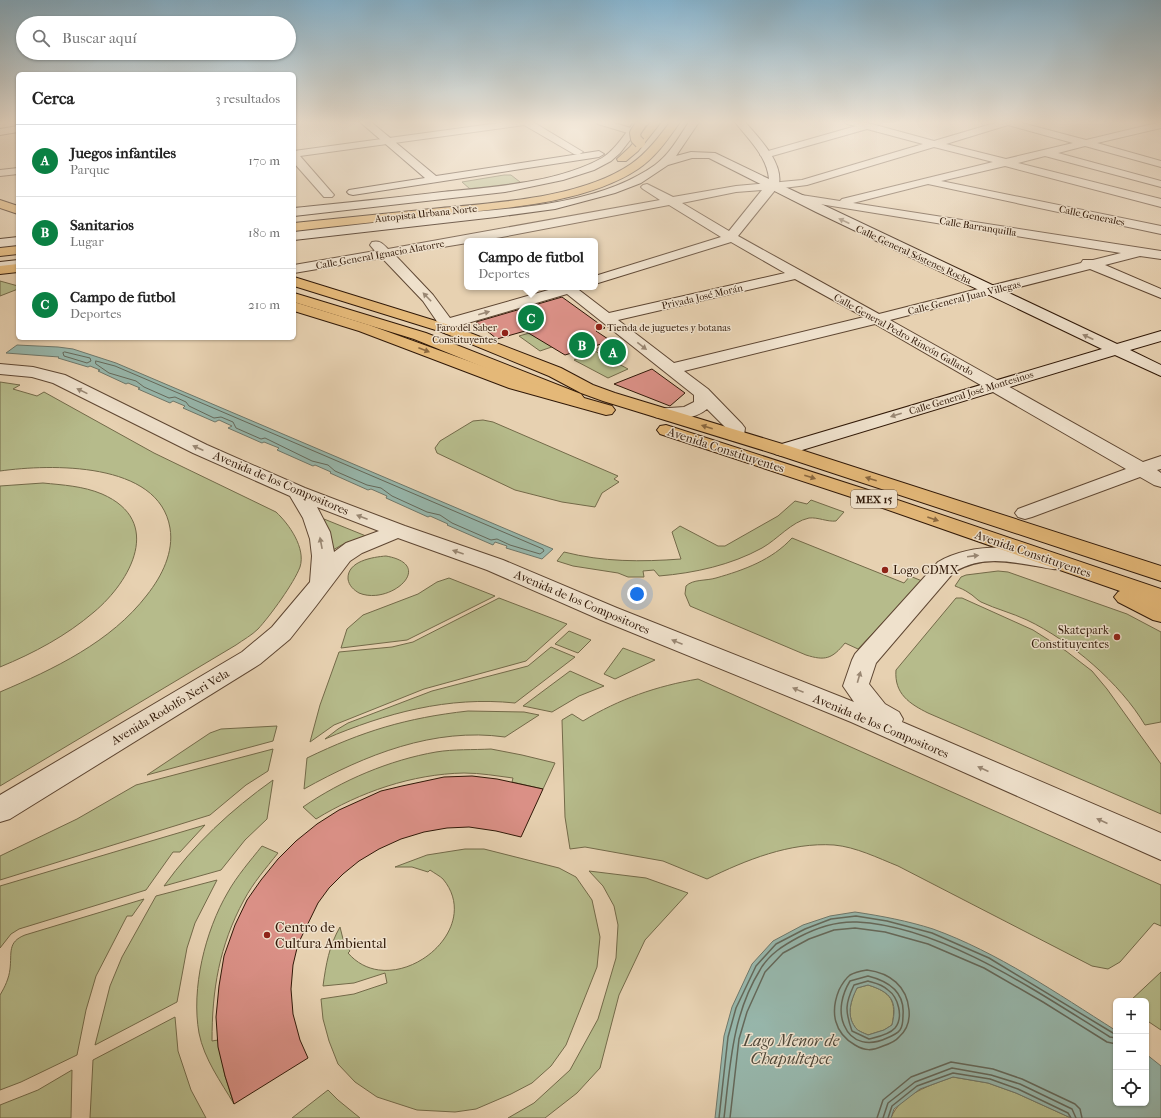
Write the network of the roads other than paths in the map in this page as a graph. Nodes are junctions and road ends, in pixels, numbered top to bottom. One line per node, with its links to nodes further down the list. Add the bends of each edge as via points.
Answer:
1 (314, 174): 22 (street)
2 (426, 174): 16 (street)
3 (470, 174): 16 (street)
4 (571, 174): 34 (street, via 530,185 471,194)
5 (581, 174): 36 (main road, via 558,182 487,195)
6 (588, 174): 35 (main road, Autopista Urbana Norte, via 544,187 481,198)
7 (611, 174): 37 (main road, via 564,190 499,202)
8 (619, 174): 38 (main road, Autopista Urbana Norte, via 581,189 532,200)
9 (647, 174): 42 (street, via 588,197 556,204)
10 (749, 174): 19 (street, Calle General Sóstenes Rocha)
11 (775, 174): 19 (street)
12 (833, 174): 19 (street, Calle General Ignacio Alatorre, via 803,183)
13 (959, 174): 17 (street)
14 (1052, 174): 29 (street)
15 (1124, 174): 18 (street)
16 (433, 180): 22 (street)
17 (928, 182): 21 (street); 39 (street, Calle Generales)
18 (1161, 184)
19 (773, 186): 24 (street, Calle General Sóstenes Rocha); 27 (street, Calle General Ignacio Alatorre, via 736,189); 43 (street)
20 (647, 187): 27 (street, Calle General Pedro Rincón Gallardo)
21 (907, 187): 23 (street); 30 (street)
22 (335, 194): 26 (street)
23 (937, 196)
24 (795, 197): 30 (street, Calle Barranquilla); 32 (street, Calle General Sóstenes Rocha)
25 (0, 198): 28 (main road)
26 (314, 198)
27 (671, 202): 41 (street, Calle General Ignacio Alatorre); 43 (street, Calle General Pedro Rincón Gallardo)
28 (16, 203)
29 (1161, 203)
30 (835, 204): 32 (street); 40 (street, Calle Barranquilla)
31 (0, 205): 33 (main road)
32 (820, 209): 69 (street, Calle General Sóstenes Rocha, one-way to 32)
33 (16, 210)
34 (296, 212)
35 (296, 216)
36 (296, 216)
37 (296, 224)
38 (296, 227)
39 (1161, 230)
40 (1011, 232): 51 (street, Calle Barranquilla); 58 (street)
41 (503, 234): 45 (street, Calle General Ignacio Alatorre)
42 (296, 236)
43 (731, 237): 63 (street, Calle General Pedro Rincón Gallardo); 64 (street)
44 (464, 238): 48 (street, Calle General Ignacio Alatorre)
45 (468, 238)
46 (16, 243): 47 (main road)
47 (0, 245)
48 (380, 248): 61 (street, Calle General Ignacio Alatorre); 75 (street, one-way to 48, via 435,305)
49 (16, 250): 50 (main road)
50 (0, 252)
51 (1139, 252): 54 (street, Calle Barranquilla); 58 (street, Calle General Juan Villegas)
52 (16, 254): 53 (main road)
53 (0, 255)
54 (1161, 255)
55 (16, 257): 56 (main road)
56 (0, 259)
57 (16, 264): 59 (street)
58 (1092, 265): 69 (street, Calle General Juan Villegas); 70 (street)
59 (0, 266)
60 (16, 268): 62 (main road)
61 (296, 269)
62 (0, 270)
63 (798, 274): 73 (street, Privada José Morán); 74 (street, Calle General Pedro Rincón Gallardo)
64 (598, 279)
65 (296, 280): 75 (main road)
66 (296, 290): 83 (main road, Avenida Constituyentes / MEX 15, via 432,330)
67 (563, 290): 75 (street, one-way to 67)
68 (572, 290): 73 (street)
69 (991, 291): 74 (street, Calle General Juan Villegas); 77 (street, Calle General Sóstenes Rocha, one-way to 69)
70 (1161, 294)
71 (296, 298): 83 (main road, Avenida Constituyentes / MEX 15, via 420,336)
72 (296, 307): 83 (main road, one-way to 83, via 364,328 515,384)
73 (606, 318): 78 (street, one-way to 78)
74 (878, 318): 78 (street, Calle General Juan Villegas); 81 (street, Calle General Pedro Rincón Gallardo)
75 (442, 326): 83 (main road, via 555,372); 84 (main road, via 570,373)
76 (1161, 336): 77 (street, Calle General José Montesinos)
77 (1115, 349): 80 (street, Calle General Sóstenes Rocha); 81 (street, Calle General José Montesinos)
78 (671, 369): 82 (street)
79 (0, 370): 91 (street, Avenida de los Compositores, one-way to 79, via 200,449 59,379 33,372)
80 (1161, 372)
81 (996, 385): 87 (street, Calle General José Montesinos, one-way to 87); 89 (street, Calle General Pedro Rincón Gallardo)
82 (702, 394): 85 (street, via 703,403 698,409 686,413); 86 (street, via 736,428)
83 (587, 396): 84 (main road, Avenida Constituyentes / MEX 15); 95 (main road, Avenida Constituyentes / MEX 15, one-way to 95)
84 (609, 396): 85 (main road, Avenida Constituyentes / MEX 15)
85 (661, 413): 86 (main road, Avenida Constituyentes / MEX 15, one-way to 85)
86 (735, 435): 87 (main road, Avenida Constituyentes / MEX 15)
87 (782, 450): 92 (main road, Avenida Constituyentes / MEX 15, one-way to 87)
88 (1161, 462): 89 (street)
89 (1142, 470): 90 (street, Calle General Pedro Rincón Gallardo); 93 (street)
90 (1161, 481)
91 (298, 492): 94 (street, Avenida de los Compositores, one-way to 91); 98 (street, one-way to 91, via 323,548 319,531 314,517)
92 (932, 498): 96 (main road, via 997,511); 97 (main road, Avenida Constituyentes / MEX 15)
93 (1025, 513)
94 (398, 531): 98 (street, Avenida Rodolfo Neri Vela, via 354,548 342,556); 101 (street, Avenida de los Compositores, one-way to 94, via 860,715 495,566)
95 (1061, 563): 99 (main road, Avenida Constituyentes / MEX 15); 100 (main road); 101 (street, one-way to 95, via 876,712 856,686 864,660 932,582 955,560 975,554)
96 (1161, 564)
97 (1161, 574)
98 (321, 582): 102 (street, Avenida Rodolfo Neri Vela, via 281,633 251,658)
99 (1161, 597)
100 (1161, 614)
101 (958, 758): 103 (street, Avenida de los Compositores, one-way to 101)
102 (0, 810)
103 (1161, 847)

